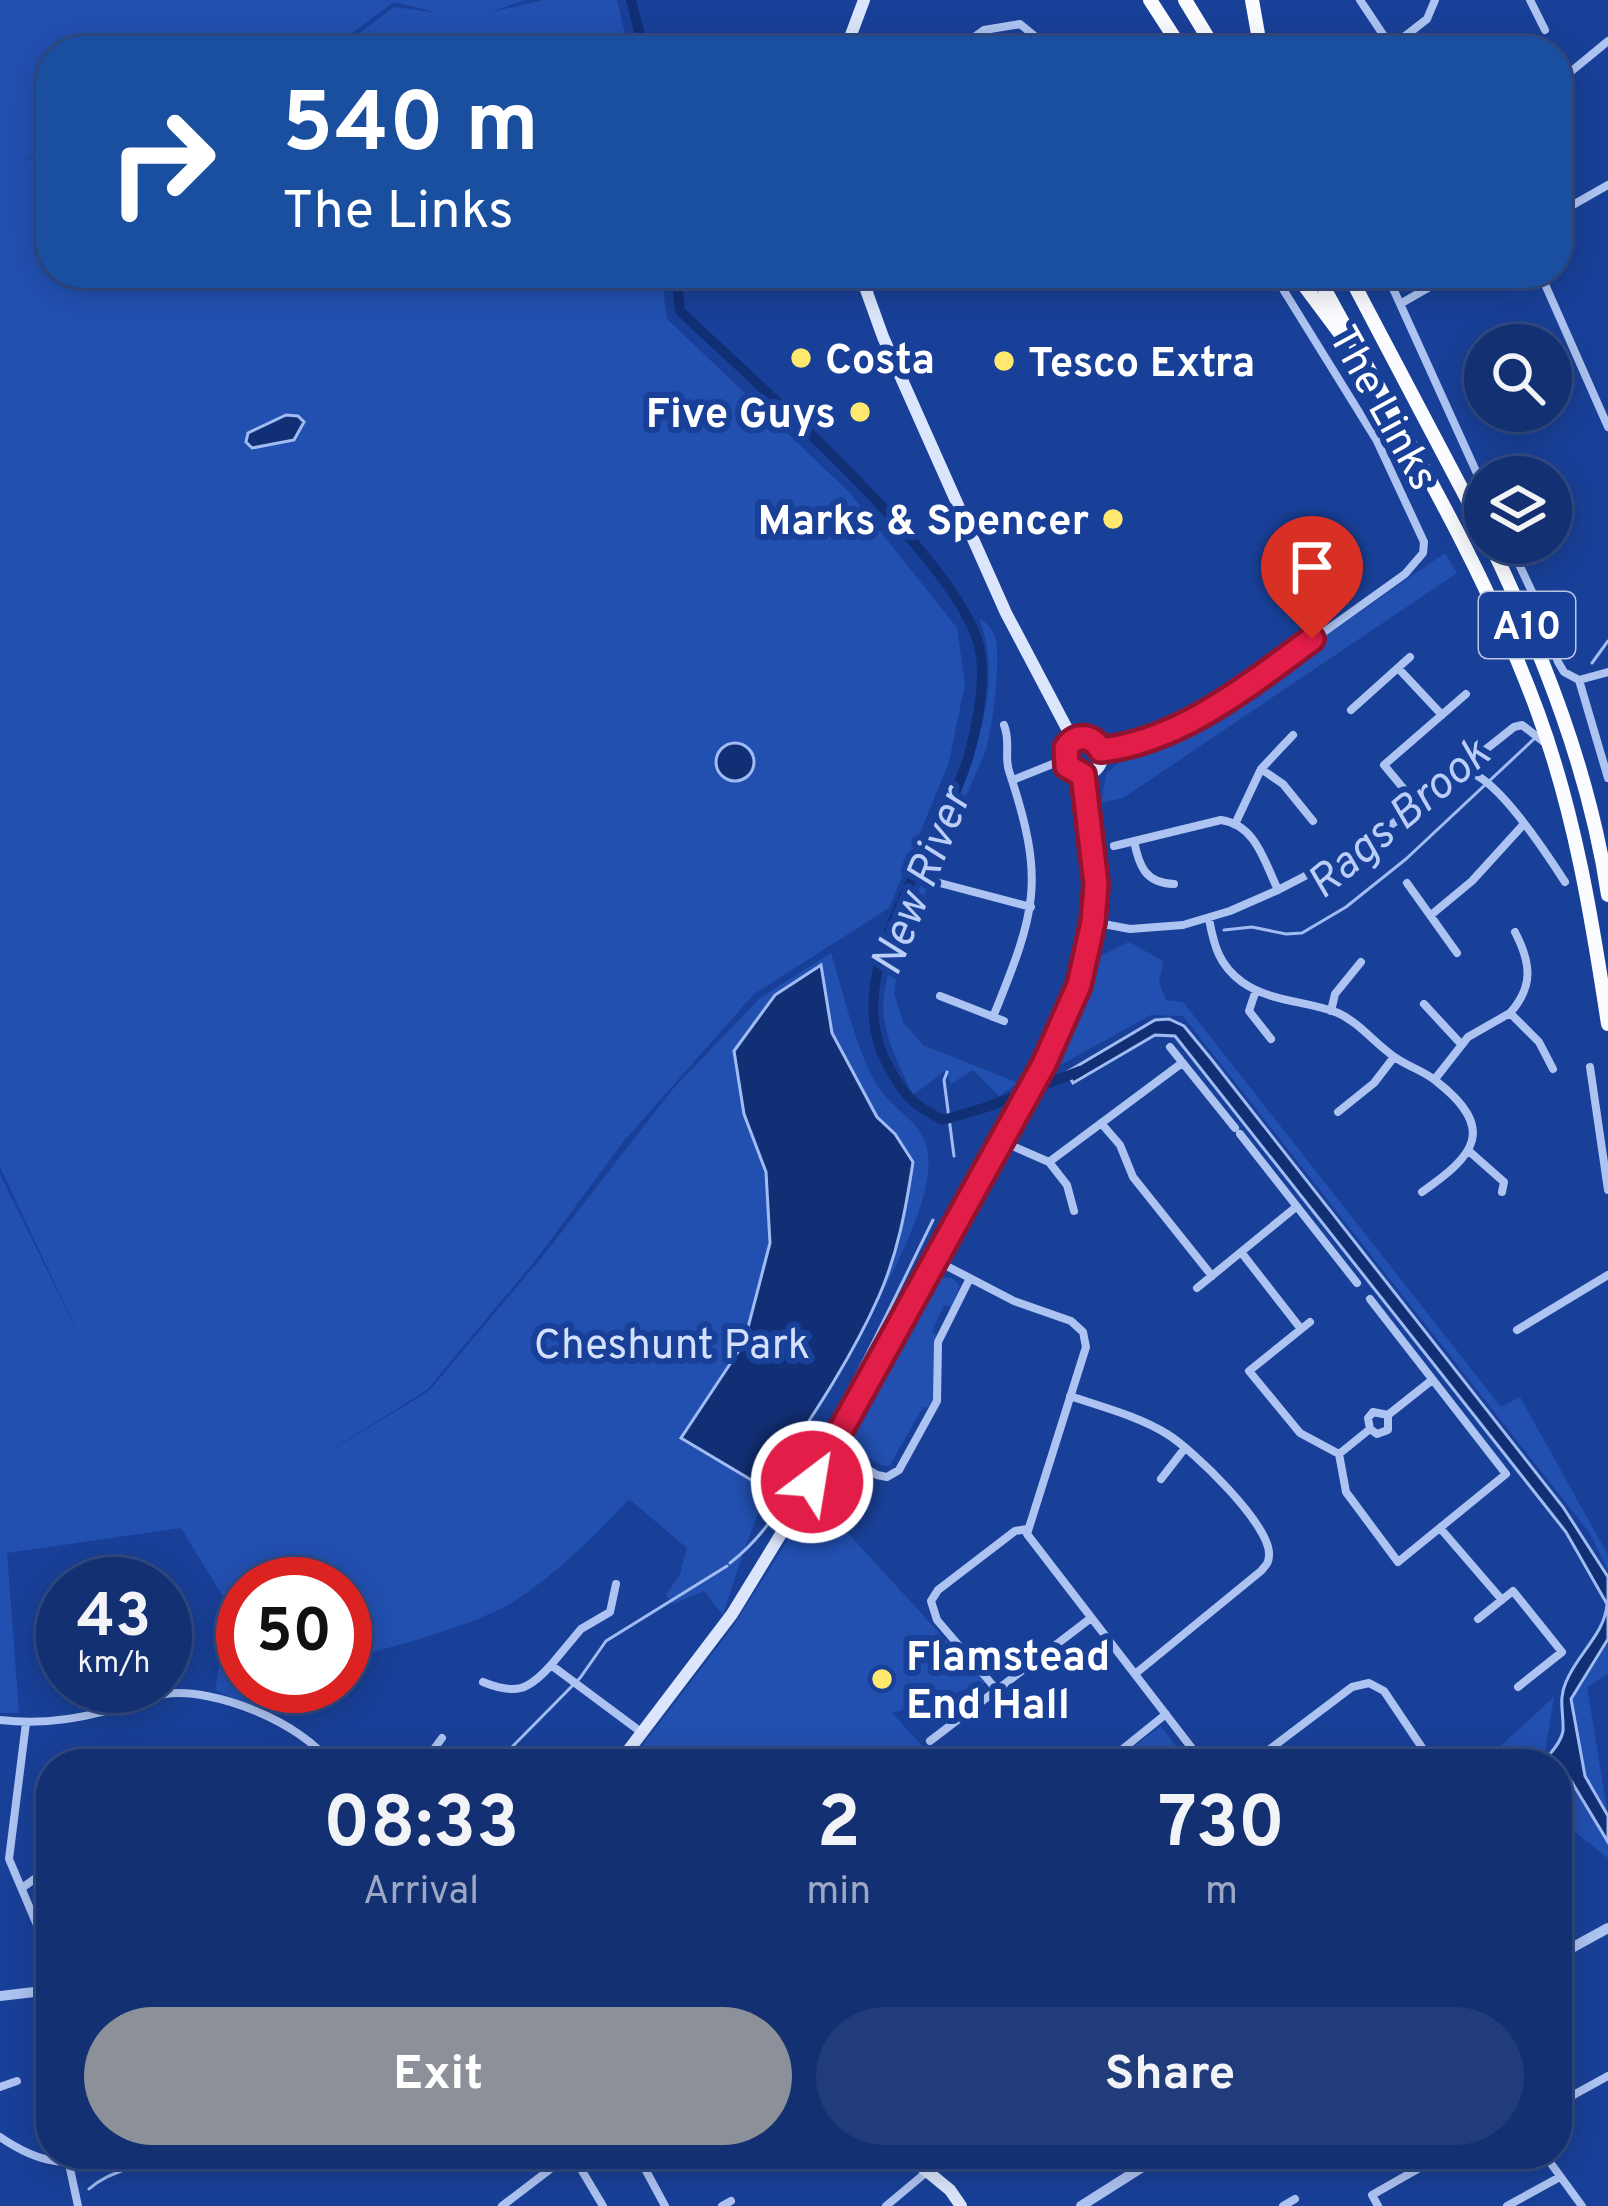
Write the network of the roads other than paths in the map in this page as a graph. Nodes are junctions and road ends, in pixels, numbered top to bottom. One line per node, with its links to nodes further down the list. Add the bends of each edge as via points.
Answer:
1 (864, 0): 9 (main road)
2 (1150, 0): 12 (highway)
3 (1185, 0): 13 (highway)
4 (1252, 0): 14 (highway)
5 (1360, 0): 15 (street)
6 (1435, 0): 16 (street, via 1427,20)
7 (1530, 0): 8 (street)
8 (1545, 30)
9 (851, 36)
10 (976, 36): 11 (street, via 1020,24)
11 (1034, 36)
12 (1173, 36)
13 (1207, 36)
14 (1258, 36)
15 (1381, 36)
16 (1405, 36)
17 (1608, 40): 18 (street)
18 (1572, 70)
19 (1608, 185): 20 (street)
20 (1572, 205)
21 (865, 288): 30 (main road)
22 (871, 288): 30 (street)
23 (1282, 288): 49 (street, The Links, via 1377,441 1424,553 1406,574 1181,728)
24 (1306, 288): 32 (highway)
25 (1324, 288): 32 (highway, A10)
26 (1357, 288): 35 (highway, A10)
27 (1393, 288): 31 (street)
28 (1428, 288): 31 (street)
29 (1547, 288): 33 (street)
30 (866, 291): 47 (main road, via 1006,613)
31 (1400, 304): 34 (street)
32 (1360, 357): 48 (highway, A10, via 1498,618)
33 (1608, 427)
34 (1469, 456)
35 (1464, 493)
36 (1499, 564): 67 (highway, A10, via 1560,710)
37 (1519, 564): 41 (street, via 1558,662)
38 (1410, 657): 39 (street)
39 (1398, 668): 43 (street); 44 (street)
40 (1608, 671): 41 (street)
41 (1579, 680): 54 (street)
42 (1466, 694): 44 (street)
43 (1351, 710)
44 (1442, 715): 56 (street, via 1384,765)
45 (1004, 725): 55 (street)
46 (1293, 735): 51 (street)
47 (1073, 740): 49 (main road, via 1091,739); 50 (main road)
48 (1550, 748): 52 (street, via 1514,727); 82 (highway, A10, via 1588,897)
49 (1101, 750): 53 (main road, via 1098,767)
50 (1064, 759): 53 (main road); 55 (street)
51 (1261, 770): 57 (street); 58 (street)
52 (1472, 773): 56 (street); 59 (street)
53 (1083, 775): 71 (main road, via 1094,844)
54 (1608, 778)
55 (1013, 780): 68 (street, via 1029,834)
56 (1418, 806): 66 (street, via 1363,846)
57 (1313, 821)
58 (1236, 822): 60 (street); 66 (street, via 1254,840)
59 (1523, 825): 63 (street); 69 (street)
60 (1134, 841): 61 (street); 65 (street, via 1148,876)
61 (1114, 846)
62 (936, 882): 68 (street)
63 (1565, 882)
64 (1407, 883): 69 (street)
65 (1174, 884)
66 (1277, 890): 70 (street)
67 (1608, 895)
68 (1031, 908): 80 (street)
69 (1431, 915): 73 (street)
70 (1209, 919): 71 (street, via 1160,929); 75 (street, via 1219,959)
71 (1093, 922): 93 (main road, via 1079,985)
72 (1516, 932): 79 (street, via 1529,980)
73 (1457, 953)
74 (1360, 962): 78 (street)
75 (1256, 990): 78 (street); 83 (street, via 1249,1011)
76 (940, 996): 80 (street)
77 (1424, 1004): 84 (street)
78 (1331, 1011): 86 (street)
79 (1510, 1012): 84 (street); 89 (street, via 1540,1042)
80 (994, 1017): 81 (street)
81 (1004, 1021)
82 (1608, 1024)
83 (1270, 1039)
84 (1461, 1044): 90 (street)
85 (1170, 1047): 87 (street)
86 (1394, 1057): 90 (street); 91 (street)
87 (1182, 1063): 92 (street); 99 (street)
88 (1590, 1067): 96 (street)
89 (1553, 1070)
90 (1435, 1079): 94 (street, via 1469,1122)
91 (1338, 1112)
92 (1101, 1123): 95 (street); 104 (street, via 1133,1178)
93 (1001, 1141): 95 (street); 102 (main road)
94 (1470, 1152): 97 (street); 98 (street, via 1504,1182)
95 (1048, 1162): 100 (street)
96 (1608, 1190)
97 (1422, 1192)
98 (1502, 1192)
99 (1296, 1207): 101 (street); 106 (street)
100 (1074, 1210)
101 (1241, 1252): 104 (street); 110 (street)
102 (937, 1261): 105 (street); 117 (main road)
103 (1608, 1275): 111 (street)
104 (1212, 1276): 107 (street)
105 (970, 1278): 113 (street, via 1080,1328 1086,1347); 117 (street, via 938,1342 937,1401 899,1470 877,1475)
106 (1357, 1283)
107 (1197, 1288)
108 (1370, 1299): 112 (street)
109 (1310, 1322): 110 (street)
110 (1301, 1329): 118 (street, via 1249,1371 1300,1433)
111 (1517, 1330)
112 (1432, 1380): 114 (street); 120 (street, via 1506,1474)
113 (1070, 1396): 116 (street, via 1137,1419); 121 (street)
114 (1388, 1415): 115 (street, via 1384,1432); 115 (street, via 1373,1412)
115 (1370, 1430): 118 (street)
116 (1185, 1448): 119 (street); 127 (street, via 1256,1526 1268,1562)
117 (833, 1449): 134 (main road, via 732,1614)
118 (1339, 1454): 120 (street, via 1346,1492 1398,1562)
119 (1161, 1479)
120 (1440, 1528): 123 (street)
121 (1027, 1529): 124 (street); 130 (street, via 931,1601 934,1617)
122 (616, 1583): 126 (street, via 610,1612 573,1636)
123 (1502, 1600): 125 (street); 129 (street, via 1513,1591 1562,1652)
124 (1091, 1618): 127 (street); 130 (street)
125 (1478, 1619)
126 (551, 1665): 128 (street, via 518,1691); 134 (street)
127 (1135, 1674): 131 (street)
128 (483, 1682)
129 (1518, 1687)
130 (996, 1689): 136 (street)
131 (1166, 1714): 140 (street); 141 (street)
132 (0, 1720): 133 (street)
133 (26, 1723): 137 (street, via 188,1693 295,1728); 144 (street)
134 (642, 1733): 139 (main road)
135 (442, 1738): 138 (street)
136 (930, 1741)
137 (316, 1749)
138 (434, 1749)
139 (630, 1749)
140 (1122, 1749)
141 (1193, 1749)
142 (1270, 1749): 143 (street, via 1365,1683 1384,1691)
143 (1423, 1749)
144 (4, 1858): 146 (street)
145 (36, 1878): 146 (street)
146 (22, 1888): 147 (street)
147 (36, 1922)
148 (1608, 1928): 149 (street)
149 (1572, 1944)
150 (36, 1992): 151 (street)
151 (0, 1996)
152 (1608, 2076): 155 (street)
153 (16, 2081): 154 (street)
154 (0, 2087)
155 (1572, 2096)
156 (0, 2137): 157 (street)
157 (36, 2158)
158 (70, 2169): 168 (street)
159 (551, 2169): 169 (street)
160 (580, 2169): 170 (street)
161 (645, 2169): 171 (street)
162 (1140, 2169): 174 (street)
163 (1418, 2169): 176 (street, via 1372,2195)
164 (1553, 2169): 166 (street)
165 (929, 2170): 172 (street); 173 (main road)
166 (1558, 2178): 177 (street); 178 (street)
167 (1295, 2199): 175 (street)
168 (78, 2206)
169 (502, 2206)
170 (603, 2206)
171 (664, 2206)
172 (886, 2206)
173 (961, 2206)
174 (1082, 2206)
175 (1283, 2206)
176 (1378, 2206)
177 (1507, 2206)
178 (1582, 2206)

